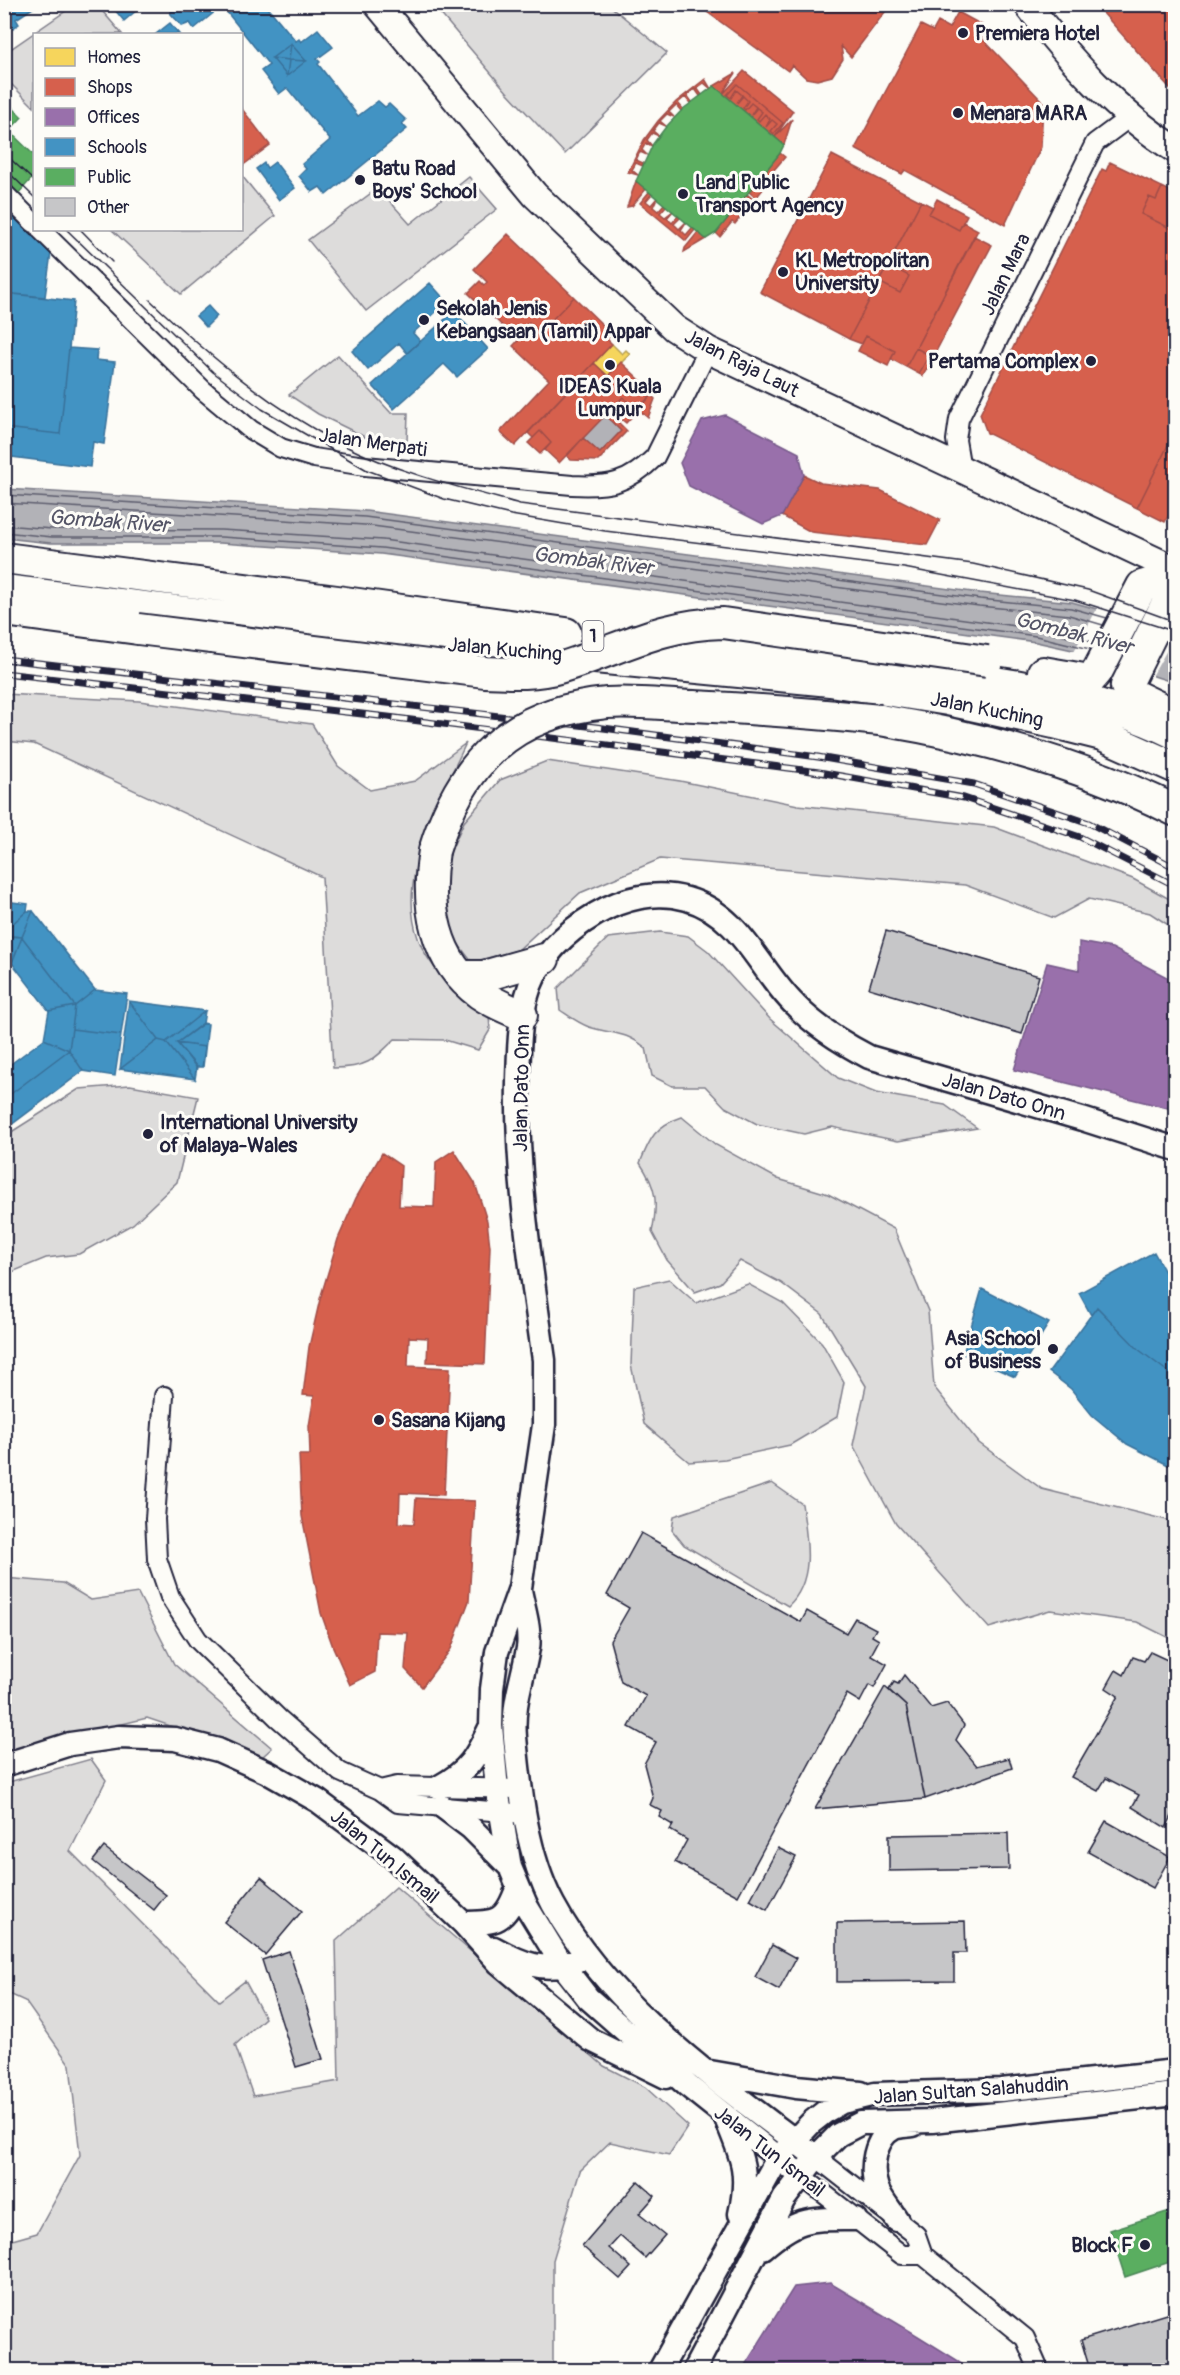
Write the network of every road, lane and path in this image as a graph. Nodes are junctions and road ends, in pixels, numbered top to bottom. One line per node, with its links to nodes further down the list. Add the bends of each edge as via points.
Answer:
1 (377, 4): 8 (main road, Jalan Raja Laut, via 535,195 674,328)
2 (1027, 4): 3 (main road, via 1091,80)
3 (1130, 117): 4 (main road); 9 (street, Jalan Mara, via 1095,143 959,419)
4 (1176, 150)
5 (4, 192): 6 (street)
6 (33, 222)
7 (42, 231): 8 (street, Jalan Merpati, via 202,390 261,436 281,448 314,458 572,485 620,483 655,457)
8 (708, 350): 9 (main road, Jalan Raja Laut)
9 (961, 469): 11 (main road, Jalan Raja Laut)
10 (4, 558): 15 (highway, Jalan Kuching / 1, via 338,600 538,631 728,648 1004,683 1106,707)
11 (1174, 585): 13 (highway, bridge, via 1142,586 1090,680 723,623 677,626 556,669 484,672); 14 (highway, via 1126,688)
12 (4, 590): 16 (highway, Jalan Kuching / 1, via 451,644 830,681 948,700 1102,735)
13 (4, 611)
14 (1176, 714)
15 (1176, 734)
16 (1176, 768)
17 (1176, 812): 19 (highway, bridge, via 1079,769 1018,748 880,720 776,710 609,703 552,713 498,743 464,781 445,815 434,851 430,884 435,926 447,959)
18 (544, 959): 19 (highway, via 484,976); 20 (street, Jalan Dato Onn); 21 (street, Jalan Dato Onn, via 564,935 610,905 661,895 687,899 728,921 795,1005 842,1044 869,1057)
19 (460, 976): 20 (highway, via 481,995)
20 (522, 1015): 23 (street, Jalan Dato Onn, via 517,1140 545,1396)
21 (1176, 1149)
22 (164, 1396): 28 (street, via 155,1519 157,1559 170,1597 198,1640 340,1772 398,1803)
23 (520, 1588): 24 (street, Jalan Dato Onn, via 497,1652); 27 (street, Jalan Dato Onn, via 528,1646 514,1704 514,1736)
24 (490, 1726): 26 (street, Jalan Dato Onn); 28 (street, via 471,1765)
25 (4, 1765): 33 (street, Jalan Tun Ismail, via 70,1744 119,1737 175,1738 218,1750 267,1772 358,1828)
26 (497, 1789): 27 (street); 28 (street); 29 (street, Jalan Dato Onn)
27 (522, 1789): 30 (street, Jalan Dato Onn)
28 (441, 1797): 29 (street); 31 (street)
29 (501, 1812): 30 (street); 31 (street, Jalan Tun Ismail)
30 (525, 1814): 35 (street, Jalan Tun Ismail, via 539,1871 553,1904)
31 (510, 1868): 32 (street, Jalan Tun Ismail)
32 (517, 1889): 33 (street, via 508,1912 498,1920); 36 (street, Jalan Tun Ismail)
33 (464, 1923): 34 (street, Jalan Tun Ismail)
34 (482, 1941): 36 (street, Jalan Tun Ismail, via 528,1965); 37 (street, Jalan Tun Ismail, via 499,1963)
35 (591, 1960): 36 (street, Jalan Tun Ismail); 38 (street, Jalan Tun Ismail, via 611,1987)
36 (568, 1974): 37 (street, Jalan Tun Ismail, via 558,1990); 40 (street, Jalan Tun Ismail, via 611,2021)
37 (529, 1989): 40 (street, via 591,2040)
38 (706, 2071): 41 (street, via 796,2087); 45 (street, Jalan Tun Ismail)
39 (1176, 2071): 41 (street, Jalan Sultan Salahuddin, via 1001,2090)
40 (688, 2086): 43 (street, Jalan Tun Ismail)
41 (874, 2094): 45 (street, Jalan Sultan Salahuddin, via 834,2107)
42 (1176, 2094): 44 (street, Jalan Sultan Salahuddin)
43 (724, 2115): 47 (street, Jalan Tun Ismail); 51 (street, via 745,2168 746,2189)
44 (932, 2121): 46 (street, Jalan Sultan Salahuddin, via 861,2123 838,2135); 50 (street, via 894,2128 882,2140 875,2156 873,2173 878,2190)
45 (794, 2140): 46 (street, Jalan Tun Ismail); 47 (street, Jalan Sultan Salahuddin)
46 (816, 2157): 48 (street, Jalan Sultan Salahuddin); 50 (street, Jalan Tun Ismail)
47 (778, 2158): 48 (street, Jalan Tun Ismail); 51 (street, Jalan Sultan Salahuddin)
48 (800, 2175): 49 (street, Jalan Tun Ismail); 53 (street, Jalan Sultan Salahuddin)
49 (855, 2219): 52 (street, Jalan Tun Ismail, via 902,2255); 53 (street, via 795,2223)
50 (897, 2220): 52 (street, Jalan Tun Ismail, via 916,2235)
51 (736, 2230): 54 (street, Jalan Sultan Salahuddin)
52 (923, 2255): 56 (street, Jalan Tun Ismail, via 1025,2338)
53 (752, 2257): 55 (street, Jalan Sultan Salahuddin)
54 (660, 2370)
55 (694, 2370)
56 (1039, 2370)

